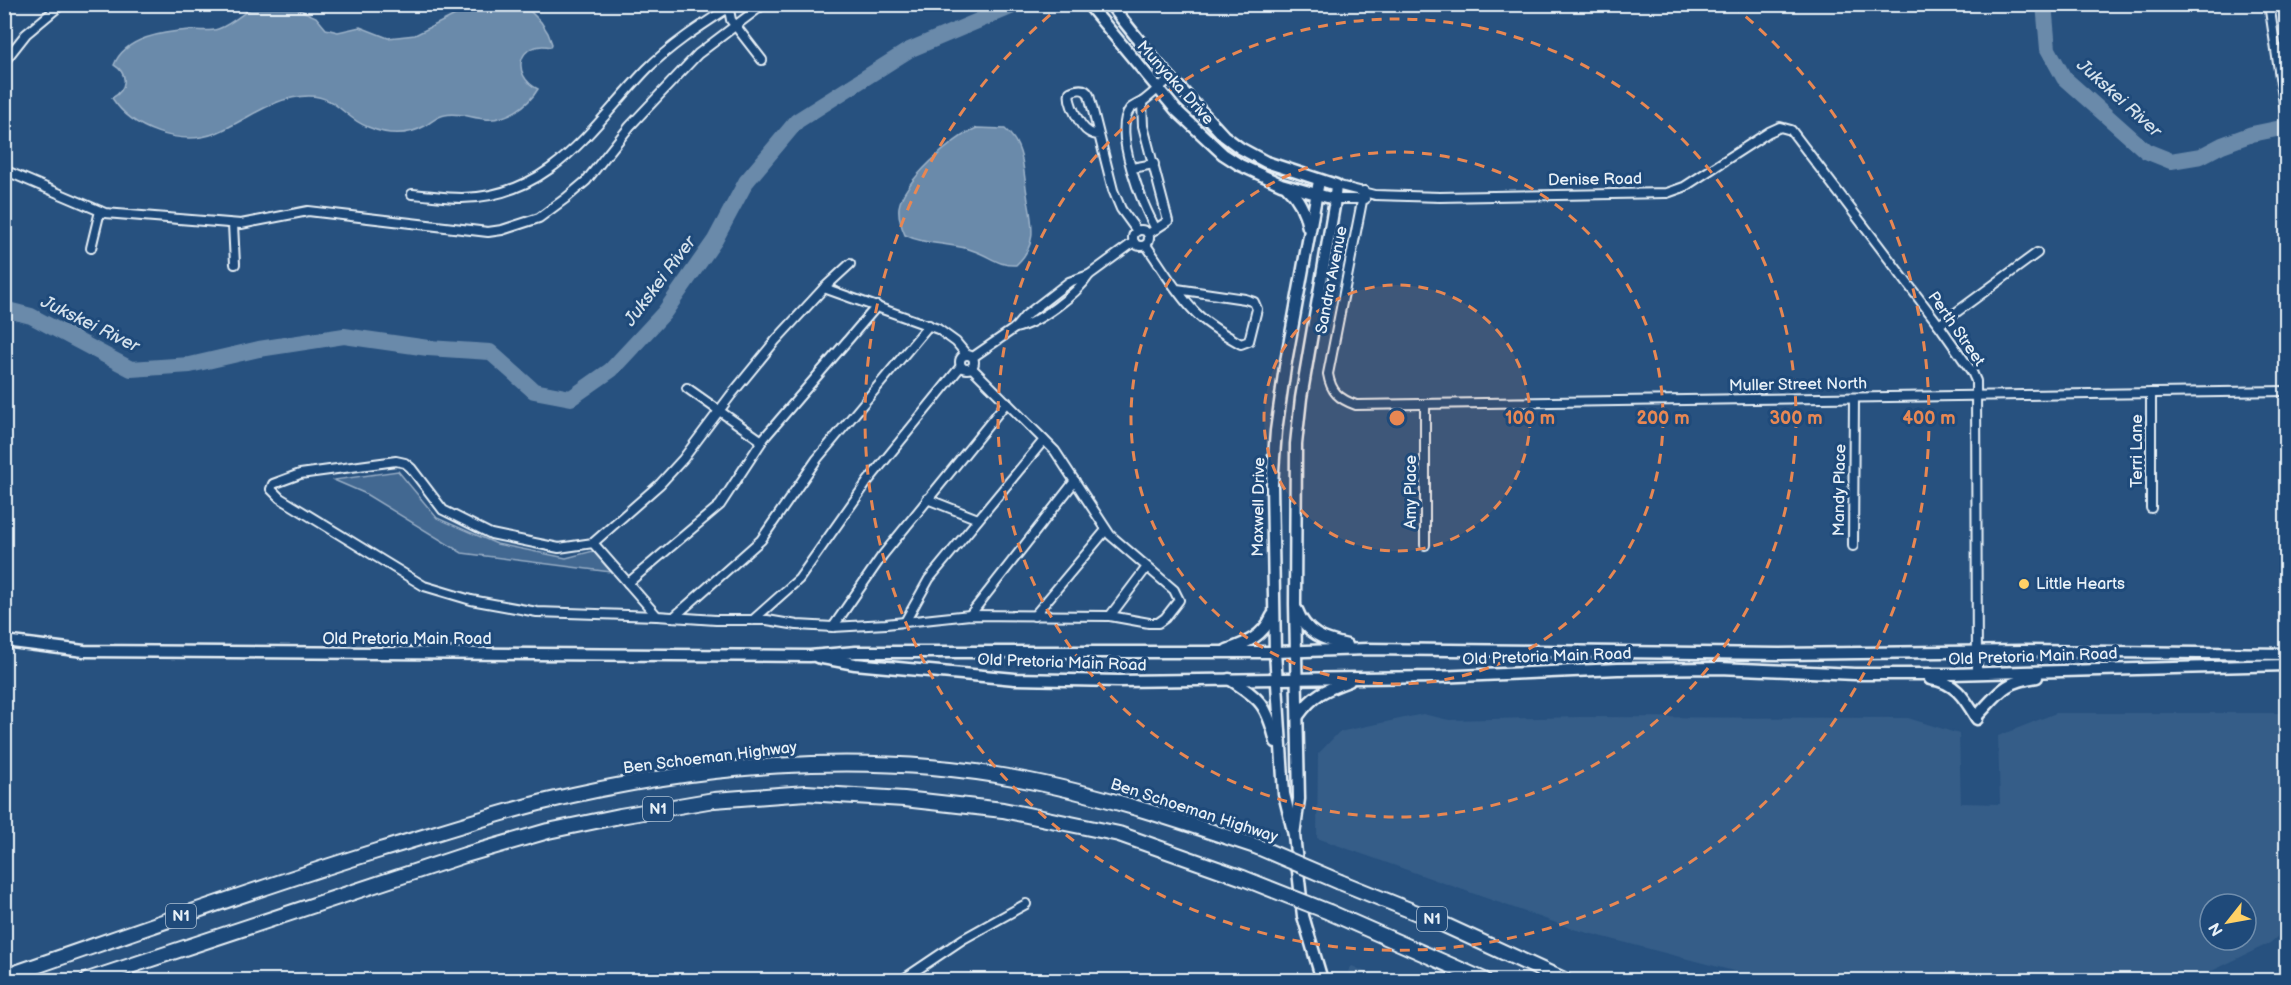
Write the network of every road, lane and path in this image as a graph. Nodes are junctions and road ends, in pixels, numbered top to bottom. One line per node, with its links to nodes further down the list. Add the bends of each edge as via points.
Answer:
1 (62, 4): 9 (street, via 26,34)
2 (764, 4): 7 (street)
3 (1088, 4): 11 (main road, Munyaka Drive)
4 (1110, 4): 10 (main road, Munyaka Drive)
5 (2269, 4): 13 (street)
6 (728, 6): 7 (street); 22 (street, via 666,52 573,152 544,174 513,189 487,195 462,198)
7 (736, 27): 8 (street); 27 (street, via 698,54 630,126 586,181 539,218 488,232 308,211)
8 (762, 60)
9 (4, 62)
10 (1171, 78): 11 (street); 19 (main road, Munyaka Drive, via 1204,116 1240,148)
11 (1158, 88): 12 (street); 21 (main road, Munyaka Drive, via 1223,154)
12 (1142, 102): 16 (street); 17 (street, via 1130,110 1126,119 1125,137)
13 (2286, 115)
14 (1795, 134): 24 (street, Denise Road, via 1787,128 1775,129 1684,188 1667,193); 43 (street, Perth Street)
15 (1099, 135): 15 (street, via 1088,92 1070,92 1069,99 1082,125); 29 (street, via 1116,199)
16 (1154, 164): 17 (street); 28 (street, via 1168,221)
17 (1132, 168): 28 (street)
18 (4, 170): 26 (street)
19 (1318, 181): 20 (main road, Munyaka Drive); 23 (main road, Maxwell Drive)
20 (1336, 185): 24 (street); 25 (main road, Maxwell Drive)
21 (1286, 186): 23 (main road, Munyaka Drive); 31 (main road, via 1301,204)
22 (412, 194)
23 (1316, 195): 25 (main road, Munyaka Drive); 31 (main road, Maxwell Drive)
24 (1363, 195): 25 (street, Denise Road); 48 (street, Sandra Avenue)
25 (1334, 199): 69 (main road, Maxwell Drive, via 1299,417 1294,493)
26 (100, 211): 27 (street); 34 (street)
27 (233, 224): 36 (street)
28 (1156, 229): 30 (street)
29 (1137, 231): 30 (street); 32 (street)
30 (1148, 234): 33 (street)
31 (1310, 234): 70 (main road, Maxwell Drive, via 1276,431 1272,484)
32 (1134, 242): 33 (street); 38 (street)
33 (1146, 245): 40 (street)
34 (91, 248)
35 (2037, 253): 43 (street)
36 (235, 264)
37 (850, 264): 39 (street)
38 (1089, 275): 44 (street, via 1065,285); 44 (street, via 1072,294 1038,319)
39 (824, 288): 41 (street); 56 (street)
40 (1178, 289): 40 (street, via 1254,302 1257,309 1249,341 1241,344 1200,317)
41 (877, 306): 42 (street); 58 (street)
42 (929, 325): 45 (street, via 947,334); 75 (street, via 817,459 761,540)
43 (1939, 325): 52 (street, Perth Street, via 1976,381)
44 (1015, 328): 45 (street)
45 (969, 356): 46 (street, via 961,358); 47 (street, via 975,363)
46 (962, 366): 47 (street); 76 (street, via 868,481 799,579)
47 (972, 368): 54 (street)
48 (1328, 374): 55 (street, Muller Street North, via 1334,392 1356,405)
49 (687, 388): 56 (street)
50 (2286, 391): 51 (street, Muller Street North)
51 (2151, 393): 52 (street, Muller Street North); 61 (street, Terri Lane)
52 (1977, 395): 53 (street, Muller Street North); 82 (street, Perth Street)
53 (1854, 398): 55 (street, Muller Street North); 66 (street, Mandy Place)
54 (1007, 402): 57 (street); 60 (street)
55 (1425, 404): 65 (street, Amy Place)
56 (719, 411): 58 (street); 64 (street, via 660,484)
57 (1044, 440): 59 (street); 62 (street)
58 (762, 441): 68 (street, via 720,506)
59 (1075, 481): 63 (street); 71 (street)
60 (927, 499): 62 (street); 78 (street)
61 (2151, 508)
62 (978, 519): 77 (street, via 928,579)
63 (1106, 530): 67 (street); 73 (street)
64 (593, 543): 68 (street); 72 (street, via 559,548 491,534 443,510 411,468 396,461 300,474 277,481 271,489 424,586 471,600 537,612)
65 (1425, 545)
66 (1853, 546)
67 (1147, 567): 74 (street); 74 (street, via 1174,590 1177,604 1158,623)
68 (628, 583): 72 (street)
69 (1295, 604): 80 (main road, via 1304,625 1320,639); 81 (main road, Maxwell Drive)
70 (1274, 611): 83 (main road, via 1263,632); 84 (main road, Maxwell Drive)
71 (970, 615): 73 (street); 77 (street)
72 (657, 616): 75 (street)
73 (1034, 616): 74 (street)
74 (1110, 616)
75 (674, 617): 76 (street)
76 (753, 620): 78 (street)
77 (905, 622): 78 (street)
78 (833, 627)
79 (4, 641): 86 (main road, Old Pretoria Main Road, via 84,651 132,652)
80 (1367, 649): 81 (main road, Old Pretoria Main Road); 82 (main road, Old Pretoria Main Road, via 1779,654)
81 (1296, 650): 84 (main road, Old Pretoria Main Road); 94 (main road, Maxwell Drive)
82 (1978, 651): 85 (main road, Old Pretoria Main Road); 89 (street, Perth Street)
83 (1221, 652): 84 (main road, Old Pretoria Main Road); 86 (main road, Old Pretoria Main Road, via 856,652)
84 (1275, 652): 93 (main road, Maxwell Drive)
85 (2286, 654)
86 (810, 656): 92 (main road, Old Pretoria Main Road, via 1015,679)
87 (2286, 665): 88 (main road, Old Pretoria Main Road)
88 (2088, 670): 89 (main road, Old Pretoria Main Road); 90 (main road, via 2011,683 1977,718 1959,691 1946,682)
89 (1977, 673): 90 (main road, Old Pretoria Main Road)
90 (1871, 674): 91 (main road, Old Pretoria Main Road, via 1686,668)
91 (1357, 678): 94 (main road, Old Pretoria Main Road); 95 (main road, via 1319,693)
92 (1229, 679): 93 (main road, Old Pretoria Main Road); 96 (main road, via 1267,710)
93 (1277, 679): 94 (main road, Old Pretoria Main Road); 96 (main road, Maxwell Drive)
94 (1298, 679): 95 (main road, Maxwell Drive)
95 (1298, 717): 97 (main road, Maxwell Drive, via 1299,799)
96 (1282, 769): 97 (main road, Maxwell Drive)
97 (1294, 835): 103 (main road, Maxwell Drive, via 1303,916)
98 (1026, 904): 102 (street, via 963,939)
99 (1522, 961): 100 (highway, Ben Schoeman Highway / N1, bridge, via 1258,846 1151,812 1012,778 951,770 806,763 712,771 542,802 286,879); 105 (highway); 106 (highway)
100 (4, 977)
101 (88, 981): 104 (highway, N1, bridge, via 548,831 714,800 806,793 1003,810 1119,834 1329,912)
102 (902, 981)
103 (1322, 981)
104 (1484, 981)
105 (1564, 981)
106 (1577, 981)

